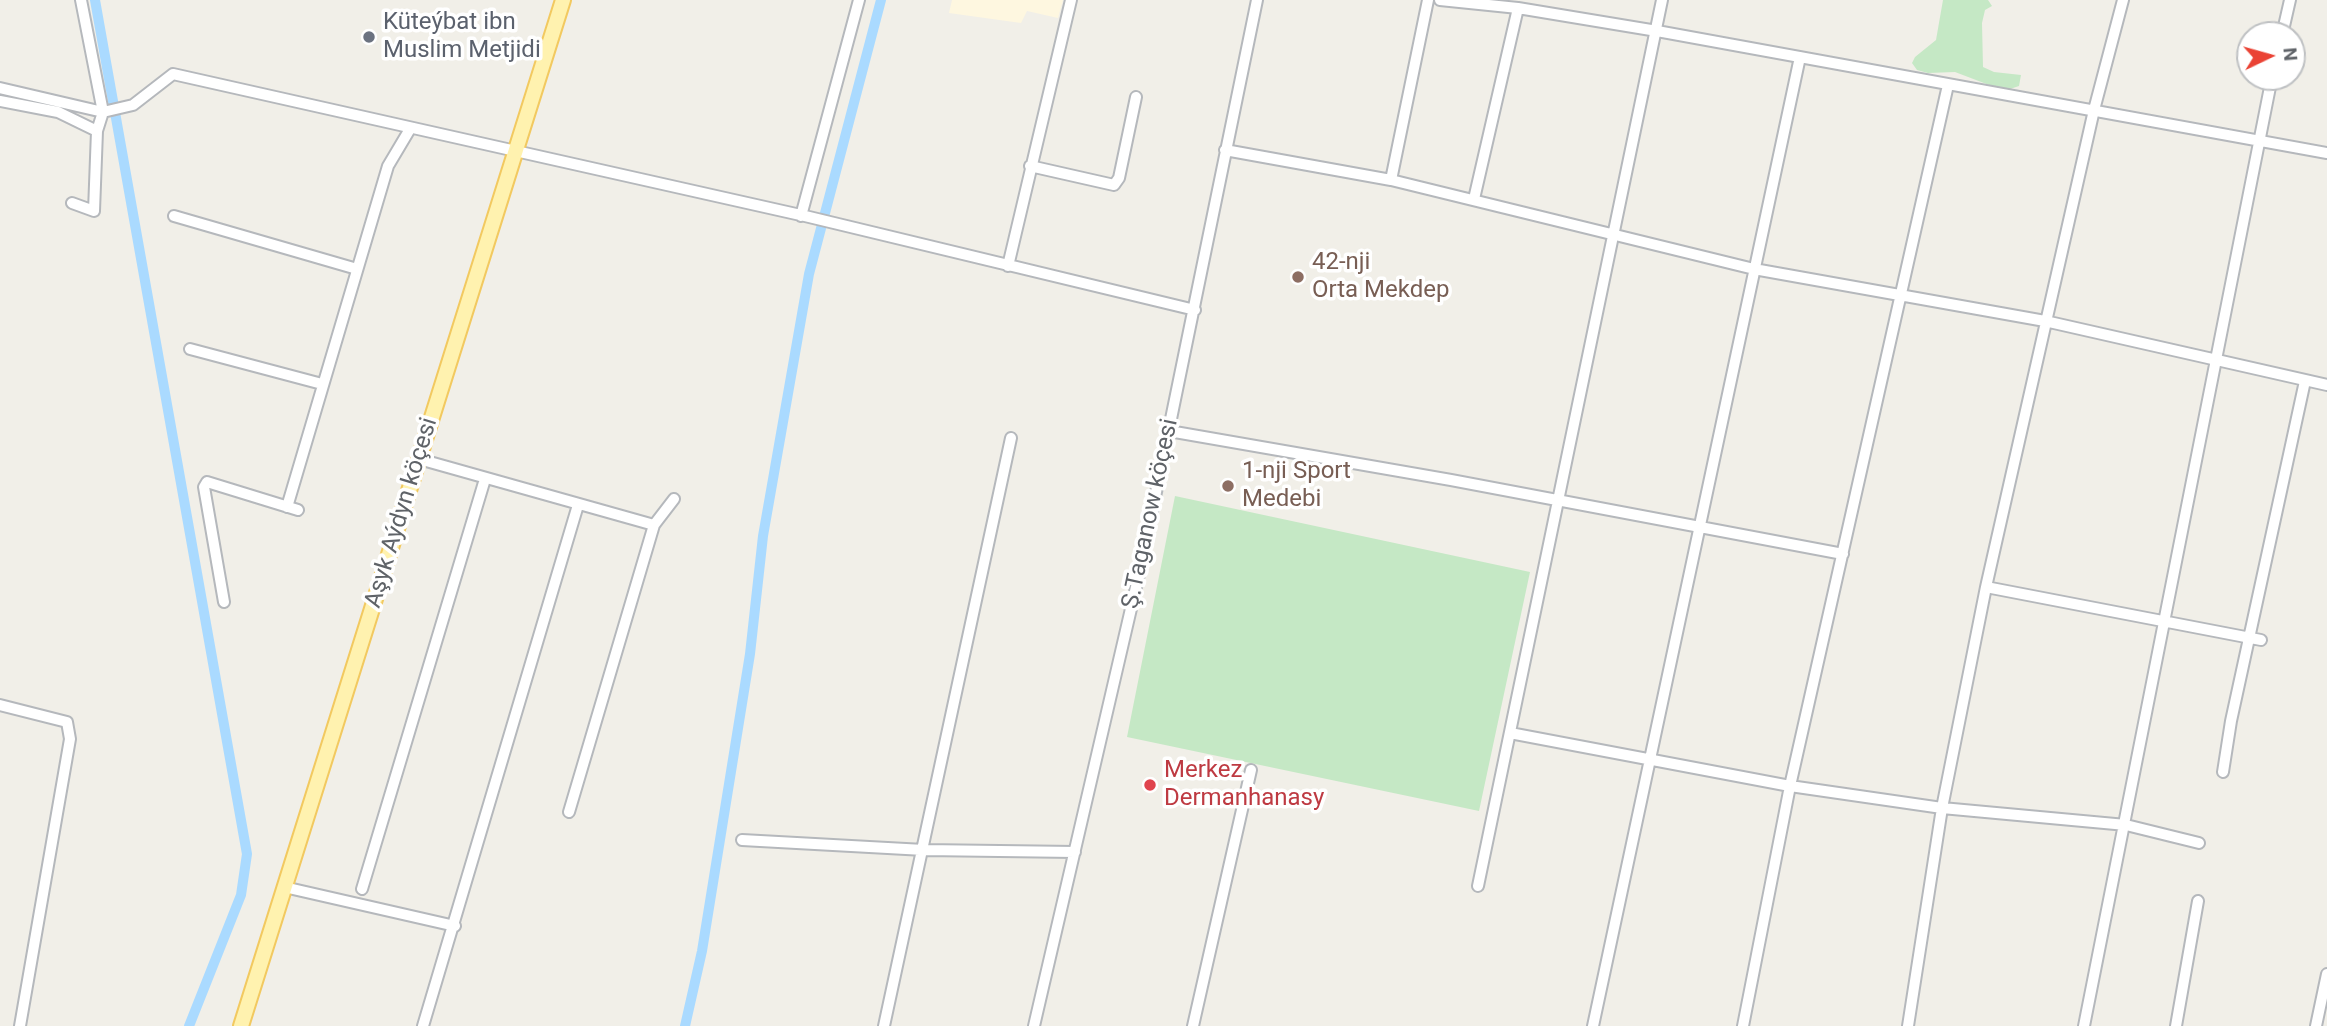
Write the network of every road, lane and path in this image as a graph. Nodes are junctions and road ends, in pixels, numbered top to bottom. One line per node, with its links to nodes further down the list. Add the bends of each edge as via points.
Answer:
1 (81, 0): 21 (street)
2 (563, 0): 26 (main road, Aşyk Aýdyn köçesi)
3 (859, 0): 33 (street)
4 (1071, 0): 28 (street)
5 (1257, 0): 25 (street, Ş.Taganow köçesi)
6 (1428, 0): 29 (street)
7 (1440, 0): 11 (street)
8 (1662, 0): 13 (street)
9 (2123, 0): 20 (street)
10 (2290, 0): 12 (street)
11 (1518, 8): 13 (street); 30 (street)
12 (2285, 21)
13 (1657, 31): 14 (street); 34 (street)
14 (1800, 57): 15 (street); 37 (street)
15 (1948, 85): 20 (street); 38 (street)
16 (0, 88): 21 (street)
17 (2269, 91): 24 (street)
18 (1136, 97): 28 (street, via 1114,185)
19 (0, 101): 23 (street, via 58,112)
20 (2094, 110): 24 (street); 40 (street)
21 (103, 111): 22 (street, via 133,105 173,74); 23 (street)
22 (410, 129): 26 (street); 36 (street, via 388,166)
23 (97, 131): 31 (street, via 94,211)
24 (2258, 141): 27 (street); 42 (street)
25 (1225, 150): 29 (street); 39 (street, Ş.Taganow köçesi)
26 (515, 152): 33 (street); 48 (main road, Aşyk Aýdyn köçesi)
27 (2327, 153)
28 (1030, 166): 35 (street)
29 (1391, 180): 30 (street)
30 (1474, 200): 34 (street)
31 (72, 204)
32 (174, 216): 36 (street)
33 (803, 216): 35 (street)
34 (1613, 237): 37 (street); 51 (street)
35 (1008, 266): 39 (street)
36 (357, 269): 44 (street)
37 (1754, 269): 38 (street); 54 (street)
38 (1899, 297): 40 (street); 55 (street)
39 (1195, 310): 46 (street, Ş.Taganow köçesi)
40 (2045, 321): 42 (street); 56 (street)
41 (190, 349): 44 (street)
42 (2218, 362): 43 (street); 58 (street)
43 (2305, 380): 45 (street); 59 (street)
44 (322, 384): 57 (street, via 292,509 207,482 204,487)
45 (2327, 385)
46 (1169, 431): 51 (street); 73 (street, Ş.Taganow köçesi)
47 (1011, 438): 72 (street)
48 (419, 459): 49 (street); 75 (main road, Aşyk Aýdyn köçesi)
49 (485, 478): 52 (street); 76 (street)
50 (674, 499): 53 (street)
51 (1557, 500): 54 (street); 62 (street)
52 (578, 505): 53 (street); 78 (street)
53 (654, 525): 68 (street)
54 (1698, 525): 55 (street); 63 (street)
55 (1843, 554): 66 (street)
56 (1986, 587): 58 (street); 67 (street)
57 (224, 602)
58 (2165, 622): 59 (street); 69 (street)
59 (2249, 638): 60 (street); 65 (street)
60 (2261, 640)
61 (0, 705): 80 (street, via 67,722 71,739)
62 (1510, 733): 63 (street); 74 (street)
63 (1649, 761): 66 (street); 86 (street)
64 (1251, 770): 85 (street)
65 (2224, 772)
66 (1790, 786): 67 (street); 87 (street)
67 (1942, 808): 69 (street); 88 (street)
68 (569, 812)
69 (2126, 825): 71 (street); 89 (street)
70 (742, 840): 72 (street)
71 (2199, 843)
72 (924, 850): 73 (street); 83 (street)
73 (1075, 852): 84 (street, Ş.Taganow köçesi)
74 (1478, 886)
75 (284, 887): 78 (street); 81 (main road, Aşyk Aýdyn köçesi)
76 (362, 889)
77 (2198, 901): 90 (street)
78 (455, 926): 82 (street)
79 (2327, 974): 91 (street)
80 (20, 1026)
81 (241, 1026)
82 (423, 1026)
83 (884, 1026)
84 (1034, 1026)
85 (1193, 1026)
86 (1593, 1026)
87 (1743, 1026)
88 (1909, 1026)
89 (2084, 1026)
90 (2178, 1026)
91 (2316, 1026)

